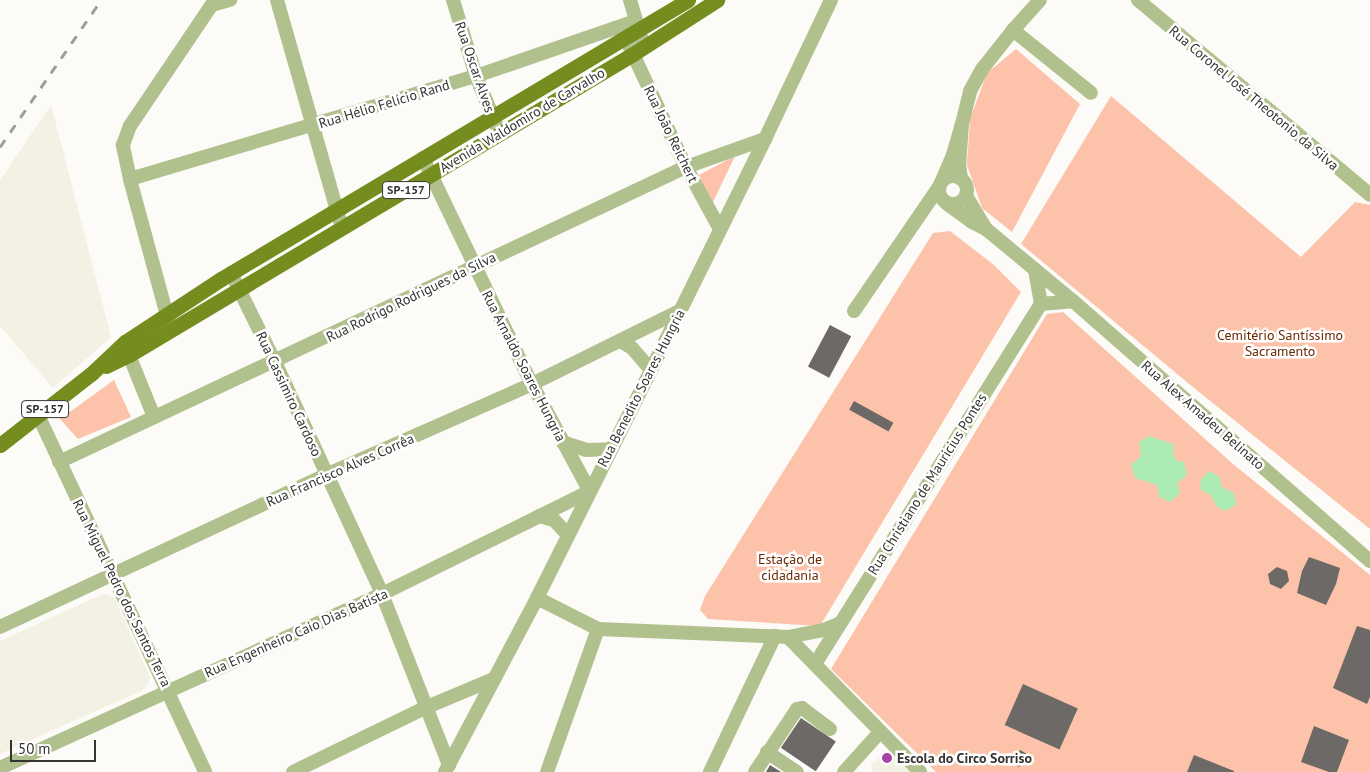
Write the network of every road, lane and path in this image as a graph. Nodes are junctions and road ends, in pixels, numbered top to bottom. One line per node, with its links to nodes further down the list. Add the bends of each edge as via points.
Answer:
1 (230, 0): 10 (street)
2 (277, 0): 18 (street)
3 (453, 0): 14 (street, Rua Oscar Alves)
4 (630, 0): 11 (street, Rua João Reichert)
5 (688, 0): 11 (main road, Avenida Waldomiro de Carvalho / SP-157)
6 (717, 0): 13 (main road, Avenida Waldomiro de Carvalho / SP-157)
7 (831, 0): 20 (street, Rua Benedito Soares Hungria)
8 (1040, 0): 12 (street)
9 (1138, 0): 27 (street, Rua Coronel José Theotonio da Silva)
10 (214, 2): 24 (street, via 125,136 123,145)
11 (633, 29): 13 (street, Rua João Reichert); 14 (street, Rua Hélio Felício Rand); 16 (main road, Avenida Waldomiro de Carvalho / SP-157)
12 (1013, 30): 15 (street); 17 (street, via 983,68 970,91)
13 (639, 50): 19 (main road, Avenida Waldomiro de Carvalho / SP-157); 22 (street, Rua João Reichert)
14 (476, 76): 16 (street, Rua Oscar Alves); 18 (street, Rua Hélio Felício Rand)
15 (1091, 92)
16 (492, 117): 19 (street, Rua Oscar Alves); 21 (main road, Avenida Waldomiro de Carvalho / SP-157)
17 (962, 124): 25 (street); 26 (street)
18 (314, 125): 24 (street, Rua Hélio Felício Rand); 30 (street)
19 (500, 134): 23 (main road, Avenida Waldomiro de Carvalho / SP-157)
20 (765, 139): 22 (street, Rua Rodrigo Rodrigues da Silva); 32 (street, Rua Benedito Soares Hungria)
21 (423, 158): 23 (street, Rua Arnaldo Soares Hungria); 30 (main road, Avenida Waldomiro de Carvalho / SP-157)
22 (686, 167): 32 (street, Rua João Reichert); 34 (street, Rua Rodrigo Rodrigues da Silva)
23 (431, 174): 31 (main road, Avenida Waldomiro de Carvalho / SP-157); 34 (street, Rua Arnaldo Soares Hungria)
24 (130, 178): 42 (street)
25 (961, 179): 26 (street, via 952,176); 28 (street, via 967,187)
26 (940, 185): 29 (street, via 940,196); 41 (street)
27 (1370, 195)
28 (966, 196): 29 (street, via 959,203); 33 (street)
29 (946, 203): 33 (street)
30 (336, 210): 31 (street); 36 (main road, Avenida Waldomiro de Carvalho / SP-157)
31 (342, 228): 37 (main road, Avenida Waldomiro de Carvalho / SP-157)
32 (720, 229): 40 (street, Rua Benedito Soares Hungria)
33 (986, 229): 35 (street, Rua Alex Amadeu Belinato)
34 (475, 266): 46 (street, Rua Rodrigo Rodrigues da Silva); 49 (street, Rua Arnaldo Soares Hungria)
35 (1035, 270): 38 (street, Rua Alex Amadeu Belinato); 39 (street)
36 (231, 273): 37 (street, Rua Cassimiro Cardoso); 42 (main road, Avenida Waldomiro de Carvalho / SP-157)
37 (240, 289): 43 (main road, Avenida Waldomiro de Carvalho / SP-157); 46 (street, Rua Cassimiro Cardoso)
38 (1073, 301): 39 (street); 60 (street, Rua Alex Amadeu Belinato)
39 (1041, 304): 64 (street, Rua Christiano de Mauricius Pontes)
40 (680, 311): 44 (street, Rua Francisco Alves Corrêa); 47 (street, Rua Benedito Soares Hungria)
41 (854, 311)
42 (167, 314): 43 (street); 48 (main road, Avenida Waldomiro de Carvalho / SP-157, via 125,342)
43 (171, 330): 45 (main road, Avenida Waldomiro de Carvalho / SP-157)
44 (620, 341): 47 (street, via 632,348); 49 (street, Rua Francisco Alves Corrêa)
45 (129, 355): 48 (main road, Avenida Waldomiro de Carvalho / SP-157); 51 (street)
46 (275, 362): 51 (street, Rua Rodrigo Rodrigues da Silva); 56 (street, Rua Cassimiro Cardoso)
47 (651, 370): 54 (street, Rua Benedito Soares Hungria)
48 (91, 374): 50 (main road, Avenida Waldomiro de Carvalho / SP-157)
49 (532, 384): 52 (street, Rua Arnaldo Soares Hungria); 56 (street, Rua Francisco Alves Corrêa)
50 (38, 415): 53 (main road, Avenida Waldomiro de Carvalho / SP-157); 55 (street, Rua Miguel Pedro dos Santos Terra)
51 (154, 417): 55 (street, Rua Rodrigo Rodrigues da Silva)
52 (562, 442): 54 (street, via 586,450); 57 (street, Rua Arnaldo Soares Hungria)
53 (0, 446)
54 (611, 449): 57 (street, Rua Benedito Soares Hungria)
55 (59, 462): 61 (street, Rua Miguel Pedro dos Santos Terra)
56 (326, 475): 61 (street, Rua Francisco Alves Corrêa); 62 (street, Rua Cassimiro Cardoso)
57 (589, 491): 58 (street, Rua Engenheiro Caio Dias Batista); 59 (street, Rua Benedito Soares Hungria)
58 (539, 516): 59 (street, via 559,524); 62 (street, Rua Engenheiro Caio Dias Batista)
59 (566, 534): 63 (street, Rua Benedito Soares Hungria)
60 (1370, 561)
61 (112, 575): 65 (street, Rua Francisco Alves Corrêa); 70 (street, Rua Miguel Pedro dos Santos Terra)
62 (382, 594): 70 (street, Rua Engenheiro Caio Dias Batista); 71 (street, Rua Cassimiro Cardoso)
63 (537, 598): 66 (street); 69 (street, Rua Benedito Soares Hungria)
64 (838, 624): 67 (street, via 824,630); 68 (street, Rua Christiano de Mauricius Pontes)
65 (0, 627)
66 (598, 629): 67 (street); 79 (street)
67 (781, 636): 68 (street); 80 (street)
68 (814, 664): 73 (street)
69 (494, 679): 71 (street); 76 (street, Rua Benedito Soares Hungria)
70 (168, 690): 75 (street, Rua Engenheiro Caio Dias Batista); 77 (street, Rua Miguel Pedro dos Santos Terra)
71 (426, 707): 76 (street, Rua Cassimiro Cardoso); 78 (street)
72 (830, 728): 74 (street, via 802,708 797,709)
73 (880, 732): 83 (street); 84 (street)
74 (766, 752): 81 (street); 82 (street)
75 (0, 768)
76 (447, 768)
77 (204, 772)
78 (293, 772)
79 (547, 772)
80 (710, 772)
81 (755, 772)
82 (797, 772)
83 (844, 772)
84 (920, 772)

